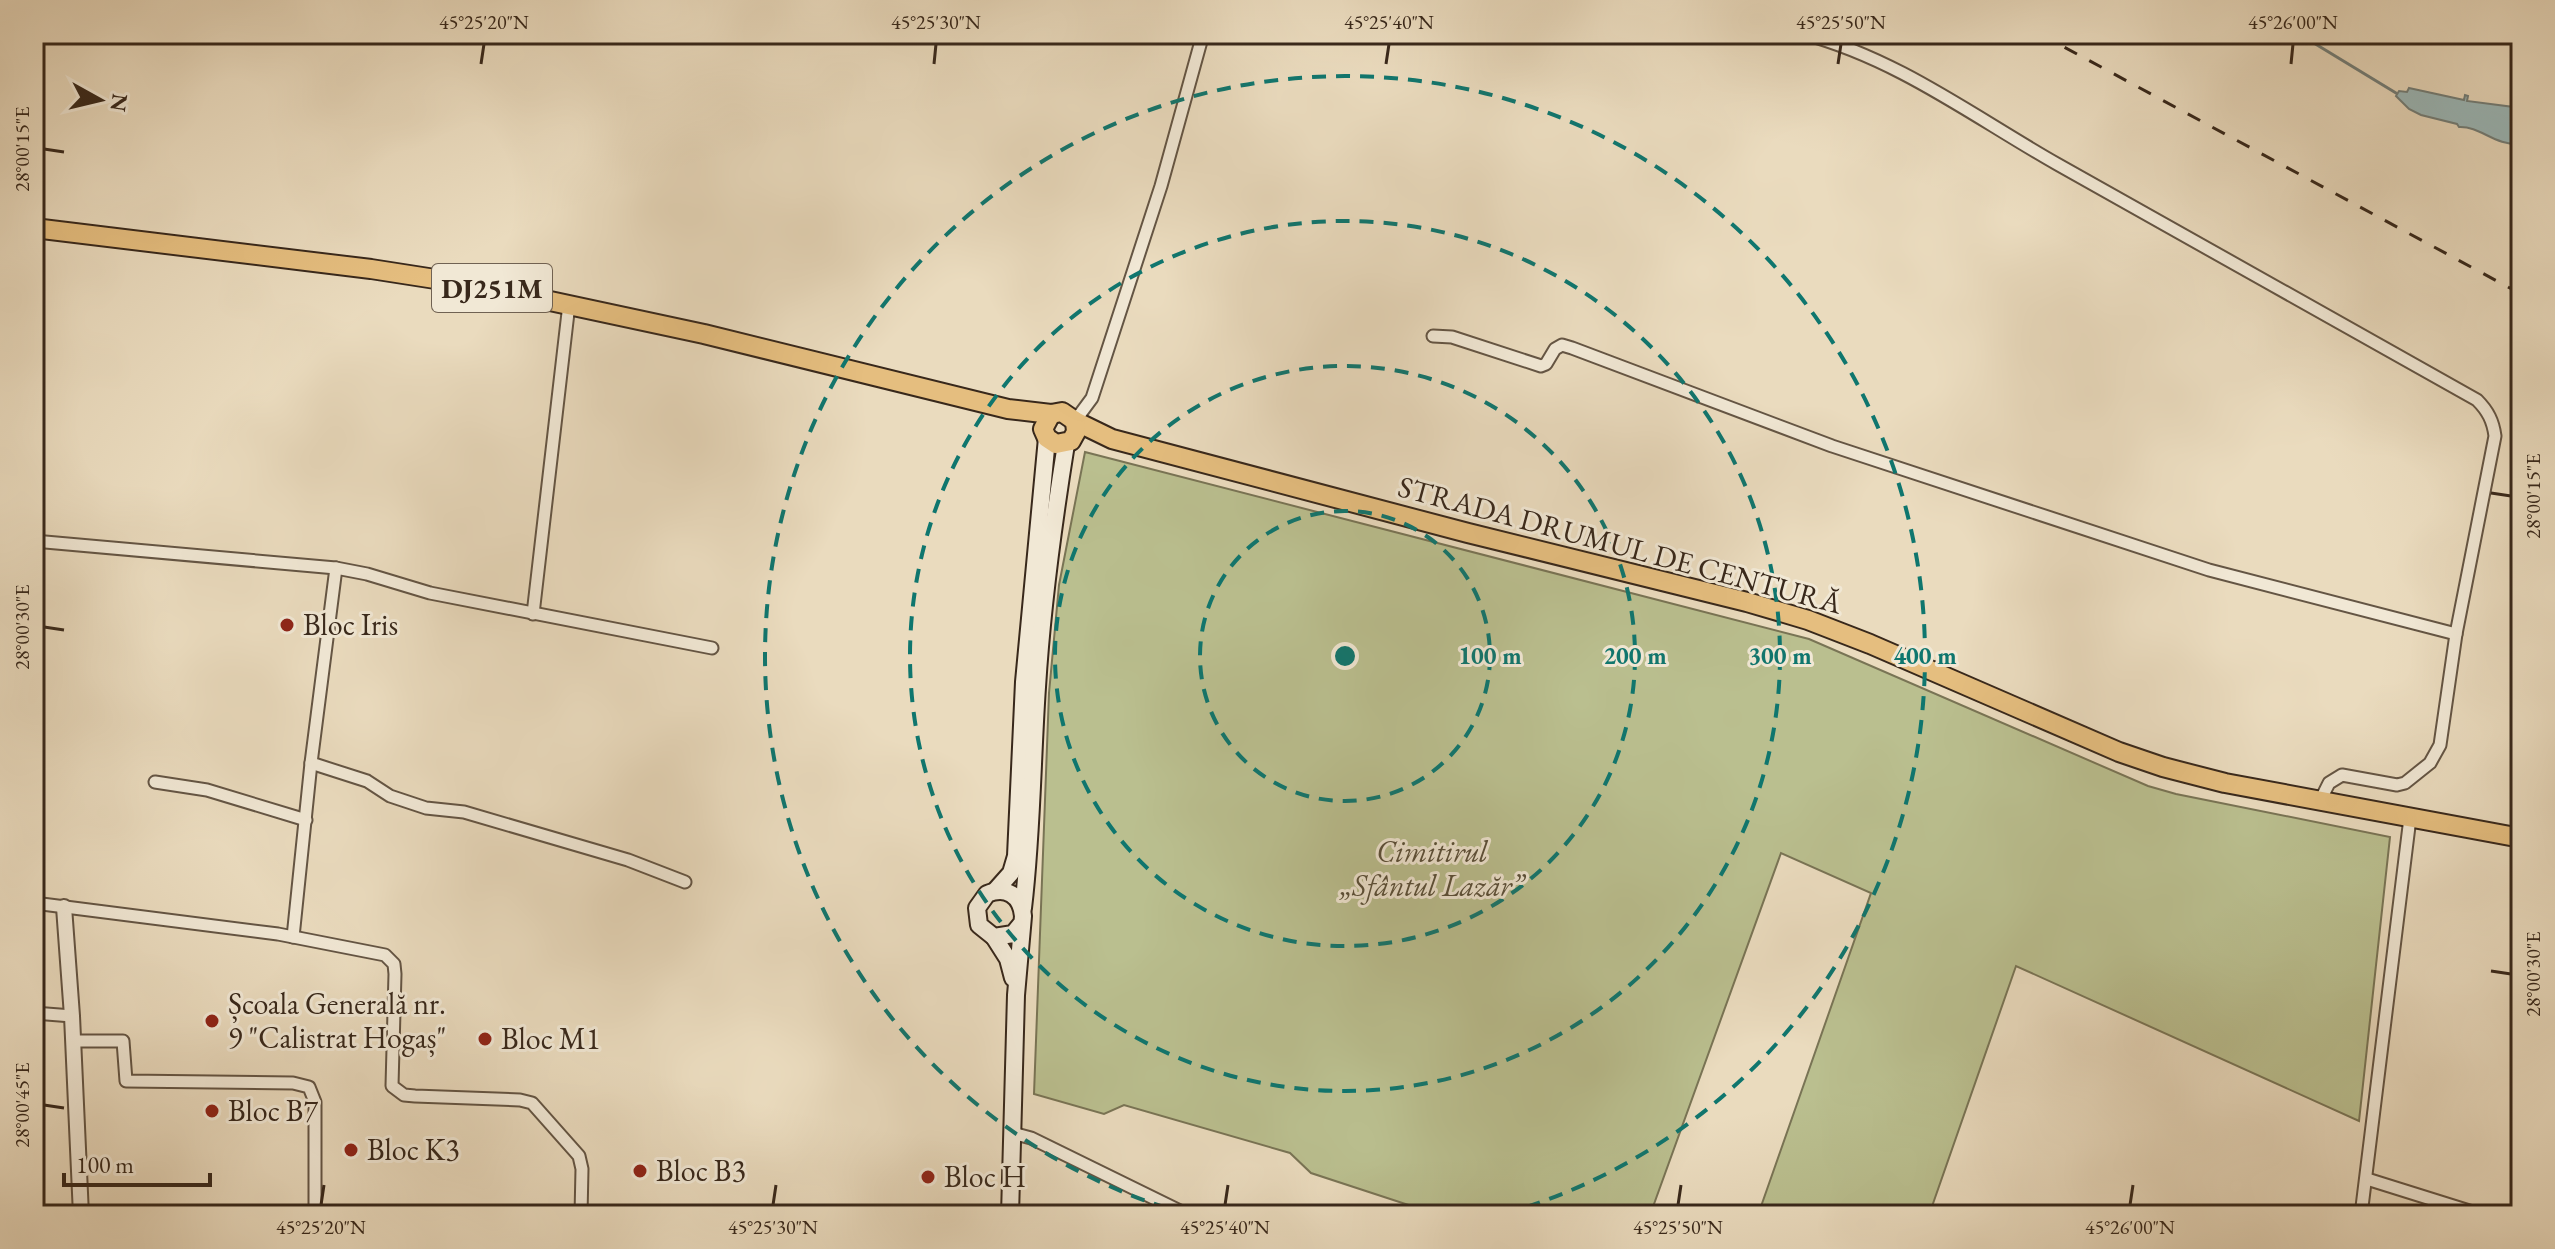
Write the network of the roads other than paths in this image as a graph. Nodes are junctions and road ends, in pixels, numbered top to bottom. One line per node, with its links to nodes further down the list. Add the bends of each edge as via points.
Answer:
1 (1203, 34): 8 (street, via 1161,186 1092,398)
2 (1804, 34): 15 (street, via 1892,66 2477,400 2491,418 2495,436)
3 (34, 228): 4 (highway, DJ251M, via 371,269)
4 (569, 304): 6 (highway, DJ251M); 14 (street)
5 (1433, 336): 15 (street, via 1452,337 1541,366 1562,345 1845,451 2209,570)
6 (1008, 409): 7 (highway); 9 (highway)
7 (1051, 414): 8 (highway, via 1062,412); 9 (highway, via 1044,423)
8 (1075, 421): 10 (highway); 11 (highway, via 1076,432)
9 (1046, 436): 11 (highway, via 1056,444); 24 (main road, via 1024,682 1016,856 1007,879)
10 (1112, 439): 11 (highway); 19 (highway, STRADA DRUMUL DE CENTURĂ, via 1777,611 1870,644 2119,752 2225,783)
11 (1068, 442): 27 (main road, via 1047,565)
12 (34, 541): 13 (street)
13 (336, 568): 14 (street); 17 (street)
14 (533, 614): 16 (street)
15 (2456, 634): 19 (street, via 2440,745 2430,763 2411,781 2397,785 2342,775 2329,783)
16 (712, 648)
17 (311, 763): 21 (street); 23 (street, via 426,808 464,812 552,837)
18 (155, 782): 21 (street, via 207,790)
19 (2320, 801): 20 (highway, STRADA DRUMUL DE CENTURĂ)
20 (2410, 818): 22 (highway, STRADA DRUMUL DE CENTURĂ); 35 (street)
21 (306, 820): 28 (street)
22 (2521, 838)
23 (685, 882)
24 (995, 891): 27 (main road, via 1009,892); 29 (main road, via 981,900 976,917 983,931)
25 (34, 903): 26 (street)
26 (64, 907): 28 (street); 32 (street)
27 (1022, 915): 29 (main road, via 1013,934); 30 (main road)
28 (293, 937): 39 (street, via 390,958 395,974 392,1086 404,1095 532,1103 579,1156)
29 (994, 937): 30 (main road, via 1008,959)
30 (1016, 995): 34 (main road)
31 (34, 1013): 32 (street)
32 (72, 1016): 33 (street)
33 (73, 1041): 37 (street); 38 (street, via 123,1041 126,1081 309,1087 315,1102)
34 (1012, 1133): 40 (main road); 41 (street)
35 (2367, 1179): 42 (street); 43 (street)
36 (58, 1215): 37 (street)
37 (78, 1215)
38 (315, 1215)
39 (581, 1215)
40 (1010, 1215)
41 (1188, 1215)
42 (2361, 1215)
43 (2482, 1215)

